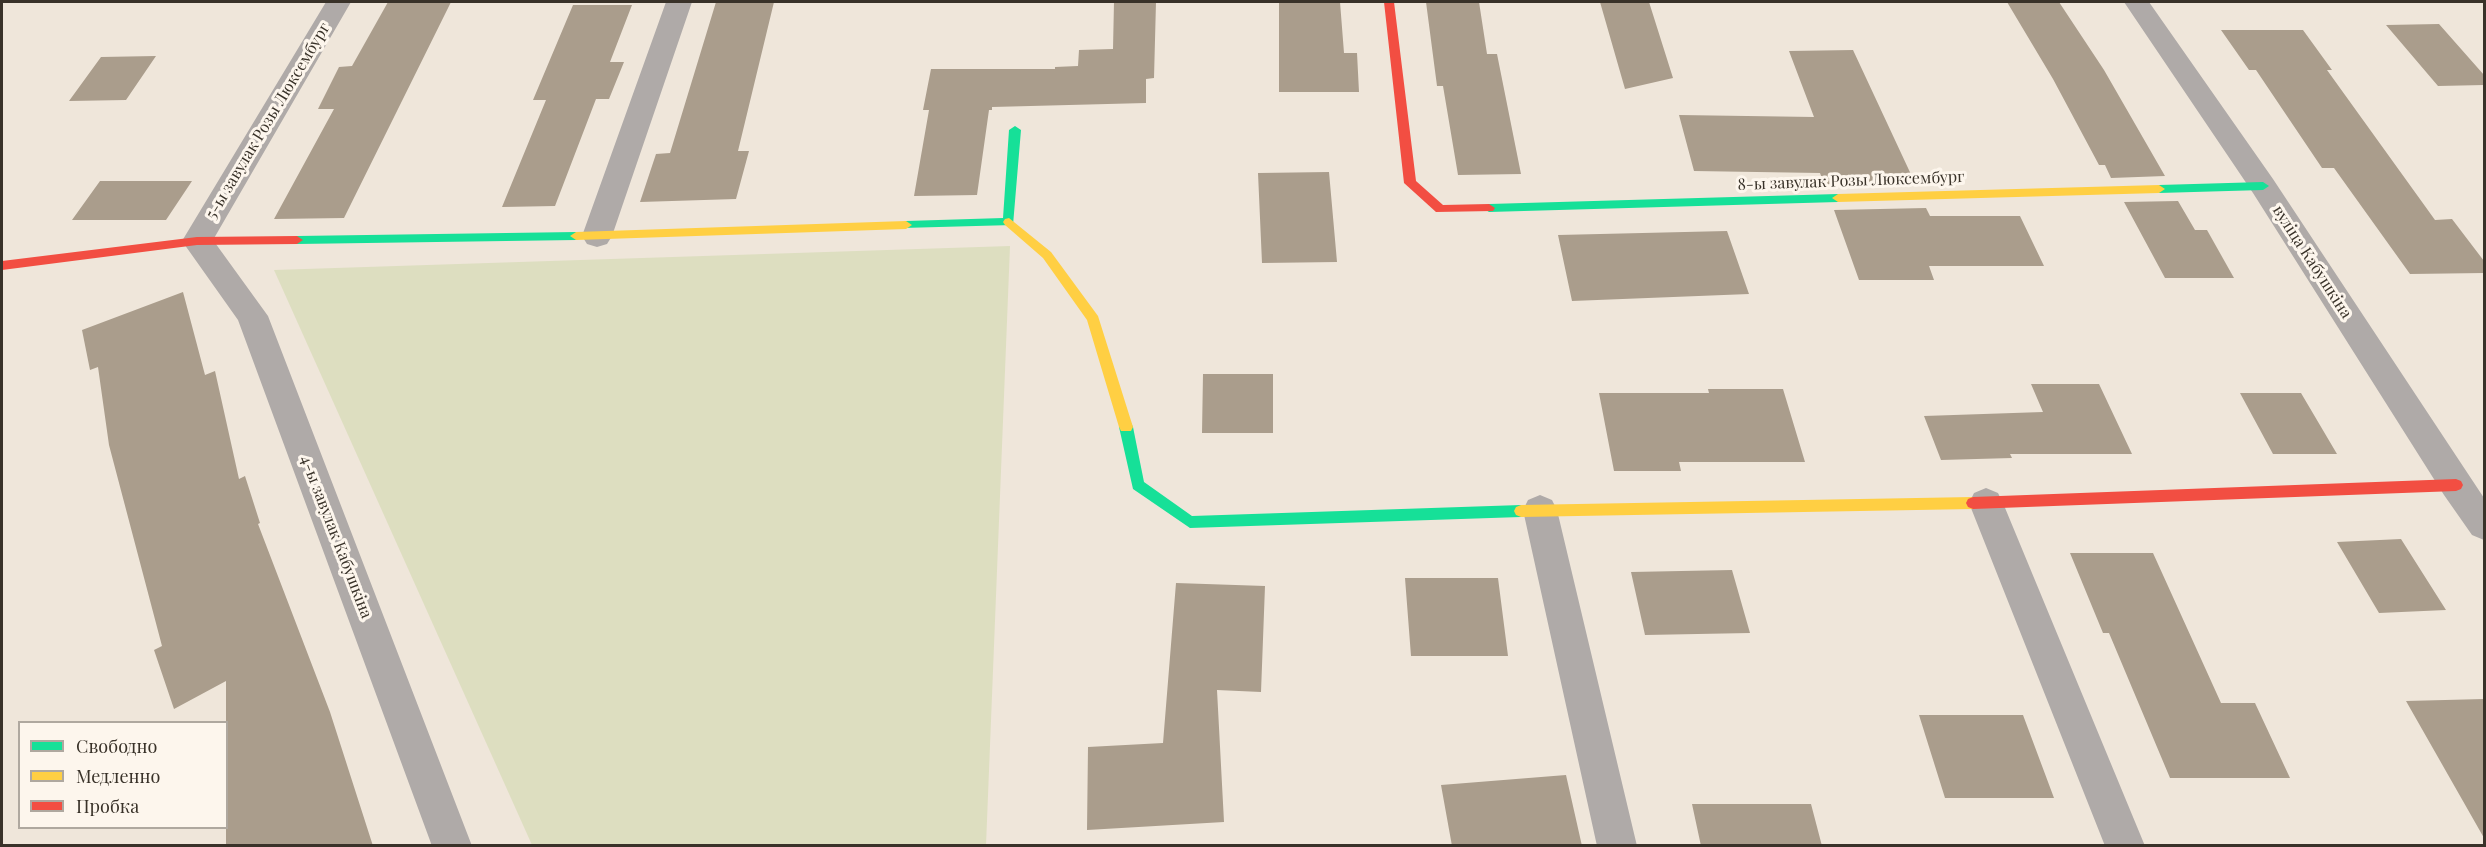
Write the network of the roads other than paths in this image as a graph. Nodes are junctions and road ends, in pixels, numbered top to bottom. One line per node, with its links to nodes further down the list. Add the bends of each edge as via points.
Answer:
1 (338, 2): 9 (street, 5-ы завулак Розы Люксембург)
2 (679, 2): 8 (street)
3 (1389, 2): 6 (street, 8-ы завулак Розы Люксембург, via 1410,183 1440,209)
4 (2136, 2): 6 (street, вуліца Кабушкіна)
5 (1015, 130): 7 (street)
6 (2263, 186): 11 (street, вуліца Кабушкіна)
7 (1009, 222): 8 (street); 13 (street, via 1047,255 1093,318 1124,418 1138,485 1190,522)
8 (597, 236): 9 (street)
9 (197, 241): 10 (street); 15 (street, 4-ы завулак Кабушкіна, via 252,316)
10 (2, 266)
11 (2456, 484): 12 (street); 14 (street, вуліца Кабушкіна)
12 (1986, 503): 13 (street); 17 (street)
13 (1540, 510): 16 (street)
14 (2484, 525)
15 (452, 846)
16 (1617, 846)
17 (2125, 846)

